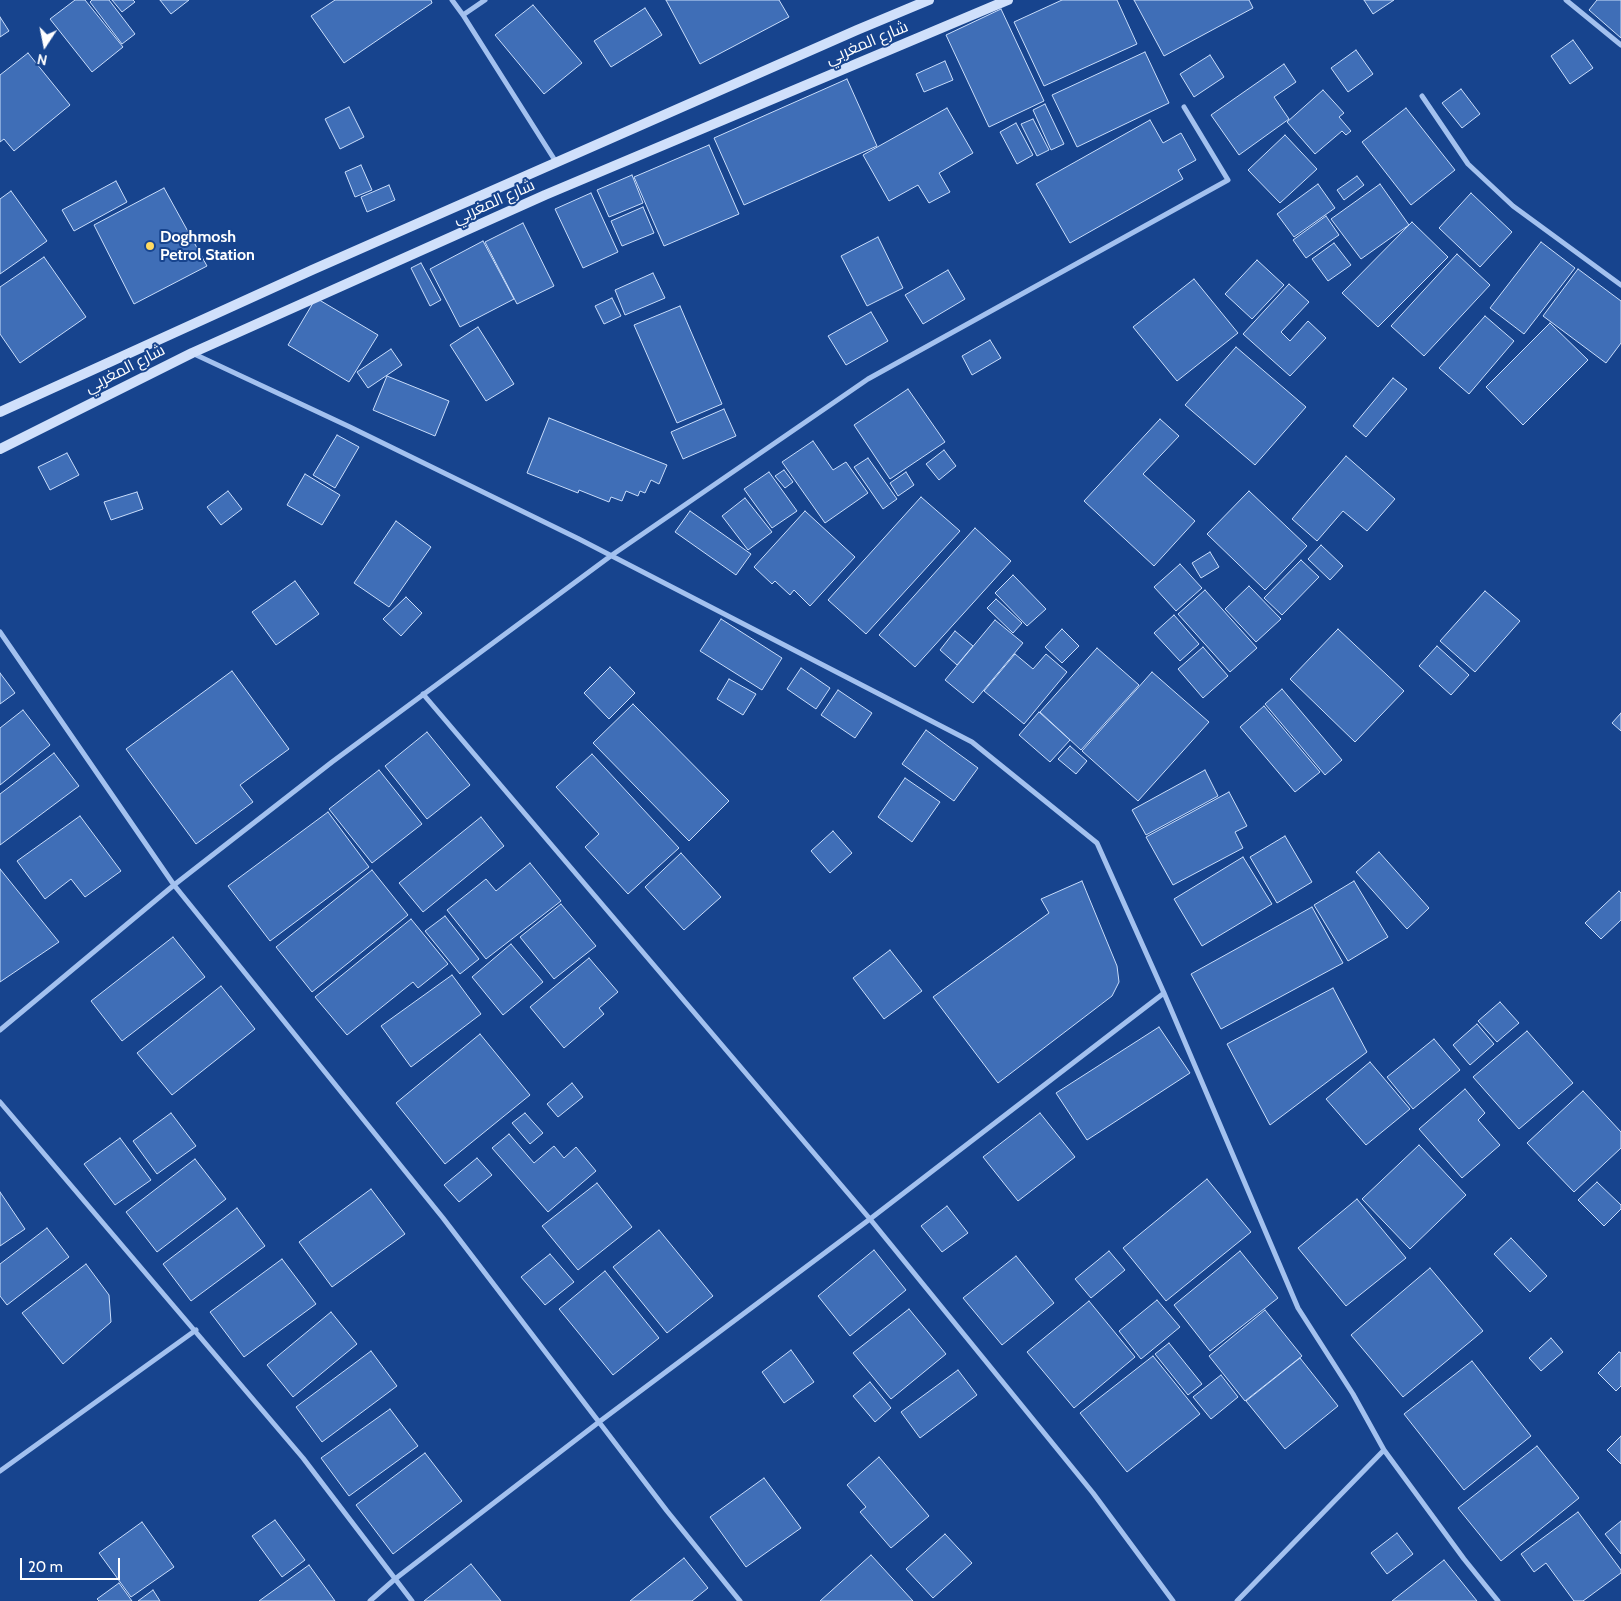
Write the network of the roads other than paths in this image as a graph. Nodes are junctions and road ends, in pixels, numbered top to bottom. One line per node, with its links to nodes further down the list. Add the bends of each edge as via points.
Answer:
1 (452, 0): 6 (street)
2 (485, 0): 6 (street)
3 (929, 0): 10 (main road, شارع المغربي)
4 (1008, 0): 12 (main road, شارع المغربي, via 545,195)
5 (1566, 0): 7 (street)
6 (463, 15): 10 (street)
7 (1621, 45)
8 (1422, 96): 11 (street, via 1468,164 1514,206)
9 (1184, 107): 15 (street, via 1228,180 868,379)
10 (557, 162): 13 (main road, شارع المغربي)
11 (1621, 285)
12 (192, 353): 14 (main road, شارع المغربي); 15 (street)
13 (0, 412)
14 (0, 448)
15 (612, 556): 17 (street); 19 (street, via 972,742 1097,843)
16 (0, 632): 18 (street)
17 (423, 694): 18 (street); 22 (street)
18 (174, 885): 20 (street); 24 (street, via 443,1218)
19 (1164, 993): 22 (street); 25 (street, via 1298,1308)
20 (0, 1030)
21 (0, 1102): 23 (street)
22 (870, 1219): 24 (street); 31 (street, via 1094,1493)
23 (196, 1330): 26 (street); 27 (street, via 303,1458)
24 (598, 1422): 27 (street); 30 (street)
25 (1384, 1450): 32 (street); 33 (street)
26 (0, 1471)
27 (395, 1579): 28 (street); 29 (street)
28 (370, 1601)
29 (412, 1601)
30 (740, 1601)
31 (1173, 1601)
32 (1237, 1601)
33 (1498, 1601)

